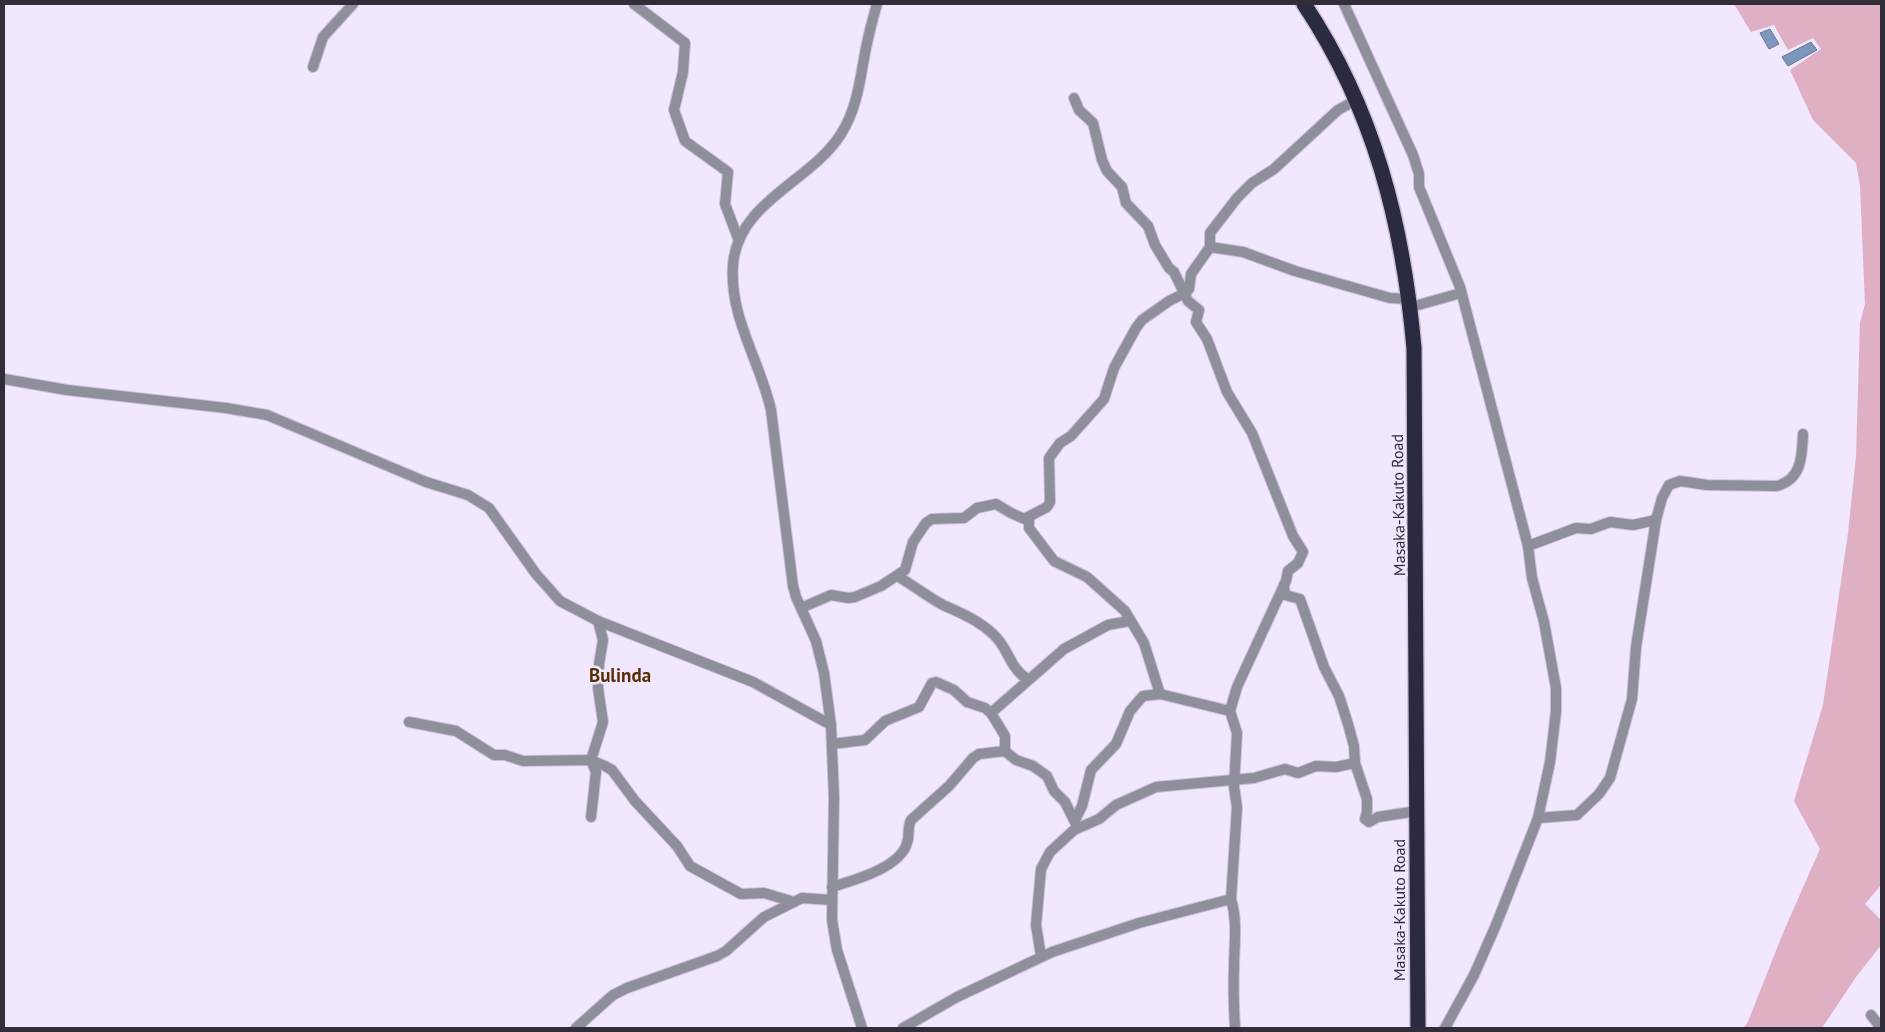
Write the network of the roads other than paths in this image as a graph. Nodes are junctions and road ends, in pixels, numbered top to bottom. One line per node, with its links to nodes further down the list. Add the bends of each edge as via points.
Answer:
1 (354, 4): 6 (street, via 323,37)
2 (634, 4): 9 (street, via 685,43 683,72 674,110 685,141 728,172 725,204)
3 (877, 4): 9 (street, via 858,94 847,124 816,164 754,216)
4 (1304, 4): 8 (highway, Masaka-Kakuto Road, via 1326,38)
5 (1344, 4): 12 (street, via 1413,155 1420,174 1420,188)
6 (313, 67)
7 (1074, 98): 11 (street, via 1079,110 1093,123 1107,171 1122,187 1126,203 1148,226 1168,268 1174,272)
8 (1356, 100): 10 (street, via 1338,110 1237,198 1210,232); 13 (highway, Masaka-Kakuto Road, via 1386,183 1400,234)
9 (739, 240): 21 (street, via 733,266 736,302 740,323 768,395 792,578)
10 (1210, 247): 11 (street, via 1191,274); 13 (street, via 1243,252 1302,273)
11 (1185, 293): 16 (street, via 1168,301 1136,328 1114,368 1104,399 1049,458 1050,502); 20 (street, via 1198,310 1196,322 1208,339 1227,392 1252,433 1302,552 1298,563 1288,571)
12 (1461, 294): 13 (street); 18 (street)
13 (1411, 303): 35 (highway, Masaka-Kakuto Road)
14 (4, 379): 22 (street, via 267,415 426,482 468,495 489,508 536,574 560,601)
15 (1803, 434): 17 (street, via 1801,464 1784,484 1707,485 1680,481 1669,485 1664,493)
16 (1026, 518): 19 (street, via 989,504 974,509 964,518 932,520 920,528 908,565); 23 (street, via 1028,528 1054,561 1086,577 1118,603)
17 (1656, 520): 18 (street, via 1632,525 1610,522 1597,528 1576,528); 37 (street, via 1636,647 1632,699 1610,778 1577,815)
18 (1528, 546): 37 (street, via 1557,699 1550,762)
19 (897, 576): 21 (street, via 855,597 831,595); 24 (street, via 993,633 1002,642 1012,664)
20 (1284, 585): 26 (street, via 1237,687); 33 (street, via 1285,595 1297,597 1301,602 1348,724)
21 (801, 608): 29 (street, via 824,673)
22 (598, 621): 29 (street, via 753,682); 32 (street, via 603,640 598,688 603,722)
23 (1129, 621): 24 (street, via 1098,630 1064,649); 25 (street, via 1144,643)
24 (1028, 679): 27 (street)
25 (1160, 694): 26 (street); 38 (street, via 1143,696 1130,711 1116,744 1091,770)
26 (1230, 712): 34 (street, via 1237,733)
27 (991, 713): 30 (street, via 968,702 954,690 933,682 919,707 885,721 865,740); 31 (street, via 1006,736)
28 (409, 722): 32 (street, via 456,730 494,755 523,761)
29 (831, 724): 30 (street)
30 (832, 744): 39 (street)
31 (1005, 750): 38 (street, via 1022,764 1044,773); 39 (street, via 973,758 955,780 914,816 907,828 906,847 891,862 866,877)
32 (591, 760): 36 (street, via 596,772); 42 (street, via 616,775 635,801 677,846 690,866 741,894 764,892)
33 (1355, 763): 34 (street, via 1336,767 1316,766 1298,772 1285,769 1254,778); 35 (street, via 1367,799 1368,812 1364,817 1367,821)
34 (1235, 779): 38 (street, via 1156,787 1116,805 1099,819); 40 (street, via 1237,807)
35 (1416, 811): 48 (highway, Masaka-Kakuto Road)
36 (591, 817)
37 (1538, 818): 49 (street, via 1474,975)
38 (1077, 824): 43 (street, via 1053,849 1041,869 1036,925)
39 (832, 887): 41 (street)
40 (1231, 899): 43 (street, via 1139,923); 47 (street, via 1236,917)
41 (832, 900): 42 (street, via 802,898); 45 (street, via 837,950)
42 (794, 902): 44 (street, via 764,918 721,953 613,995)
43 (1041, 956): 46 (street)
44 (576, 1028)
45 (862, 1028)
46 (903, 1028)
47 (1235, 1028)
48 (1418, 1028)
49 (1445, 1028)

